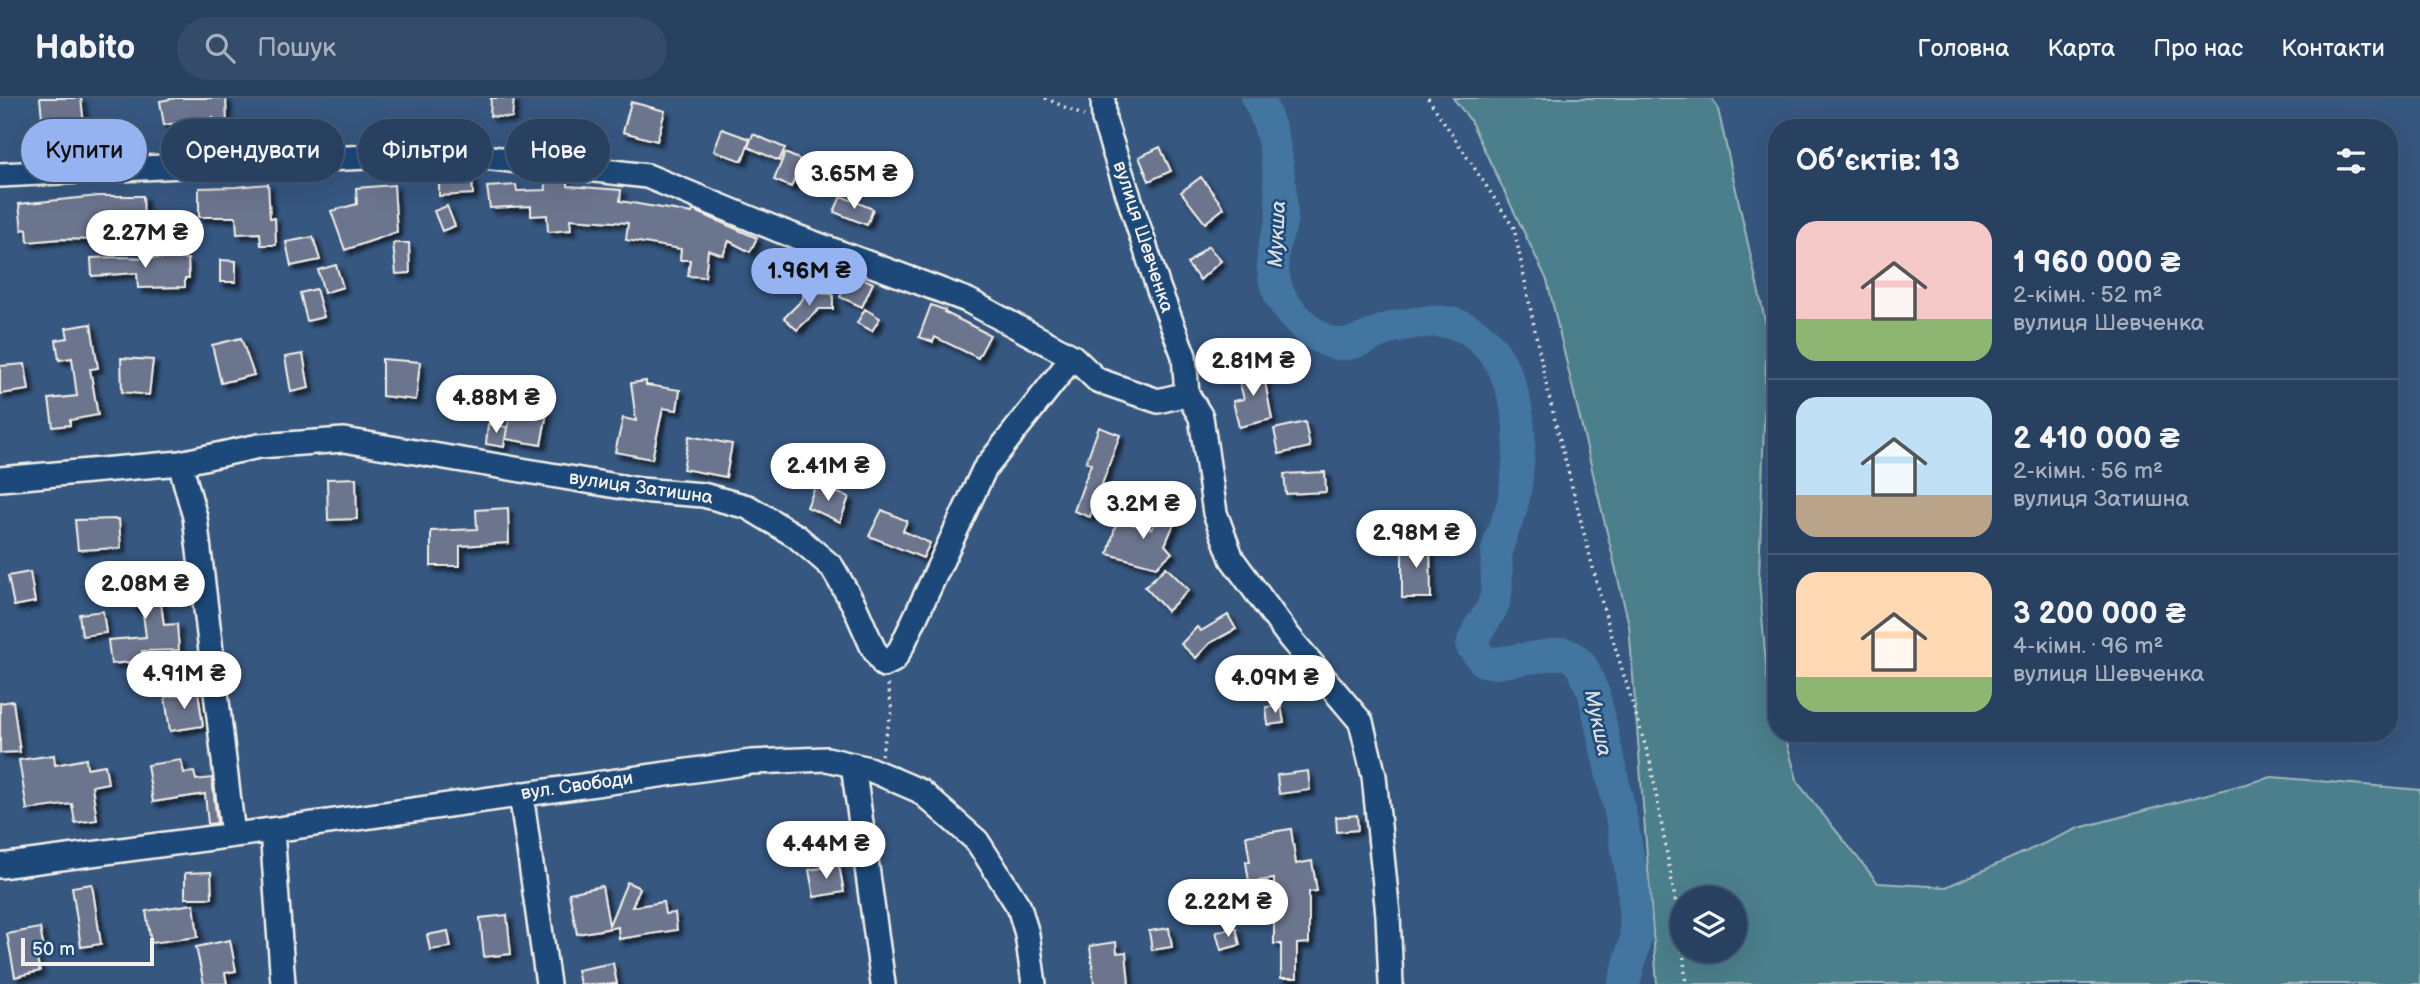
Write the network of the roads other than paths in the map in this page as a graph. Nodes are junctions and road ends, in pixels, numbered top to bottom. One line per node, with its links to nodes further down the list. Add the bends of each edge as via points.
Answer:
1 (1104, 109): 4 (street, вулиця Шевченка, via 1184,356)
2 (1, 170): 3 (street, via 449,153 647,176 967,300)
3 (1073, 358): 4 (street, via 1097,380 1158,401); 5 (street, вулиця Затишна, via 984,470 902,646 894,660 884,665 832,567 796,536 748,507 703,495 640,490 344,440 259,446)
4 (1187, 394): 16 (street, via 1201,417 1215,513 1232,559 1290,638 1361,722 1374,776)
5 (180, 463): 6 (street, вулиця Затишна); 10 (street, via 195,517)
6 (0, 479)
7 (853, 765): 8 (street, вул. Свободи, via 827,759 751,762); 14 (street); 15 (street, вул. Свободи, via 920,791 977,841 1019,907)
8 (521, 794): 9 (street, вул. Свободи); 13 (street)
9 (272, 830): 10 (street, вул. Свободи); 12 (street)
10 (233, 835): 11 (street, вул. Свободи)
11 (0, 866)
12 (284, 984)
13 (548, 984)
14 (883, 984)
15 (1034, 984)
16 (1391, 984)

